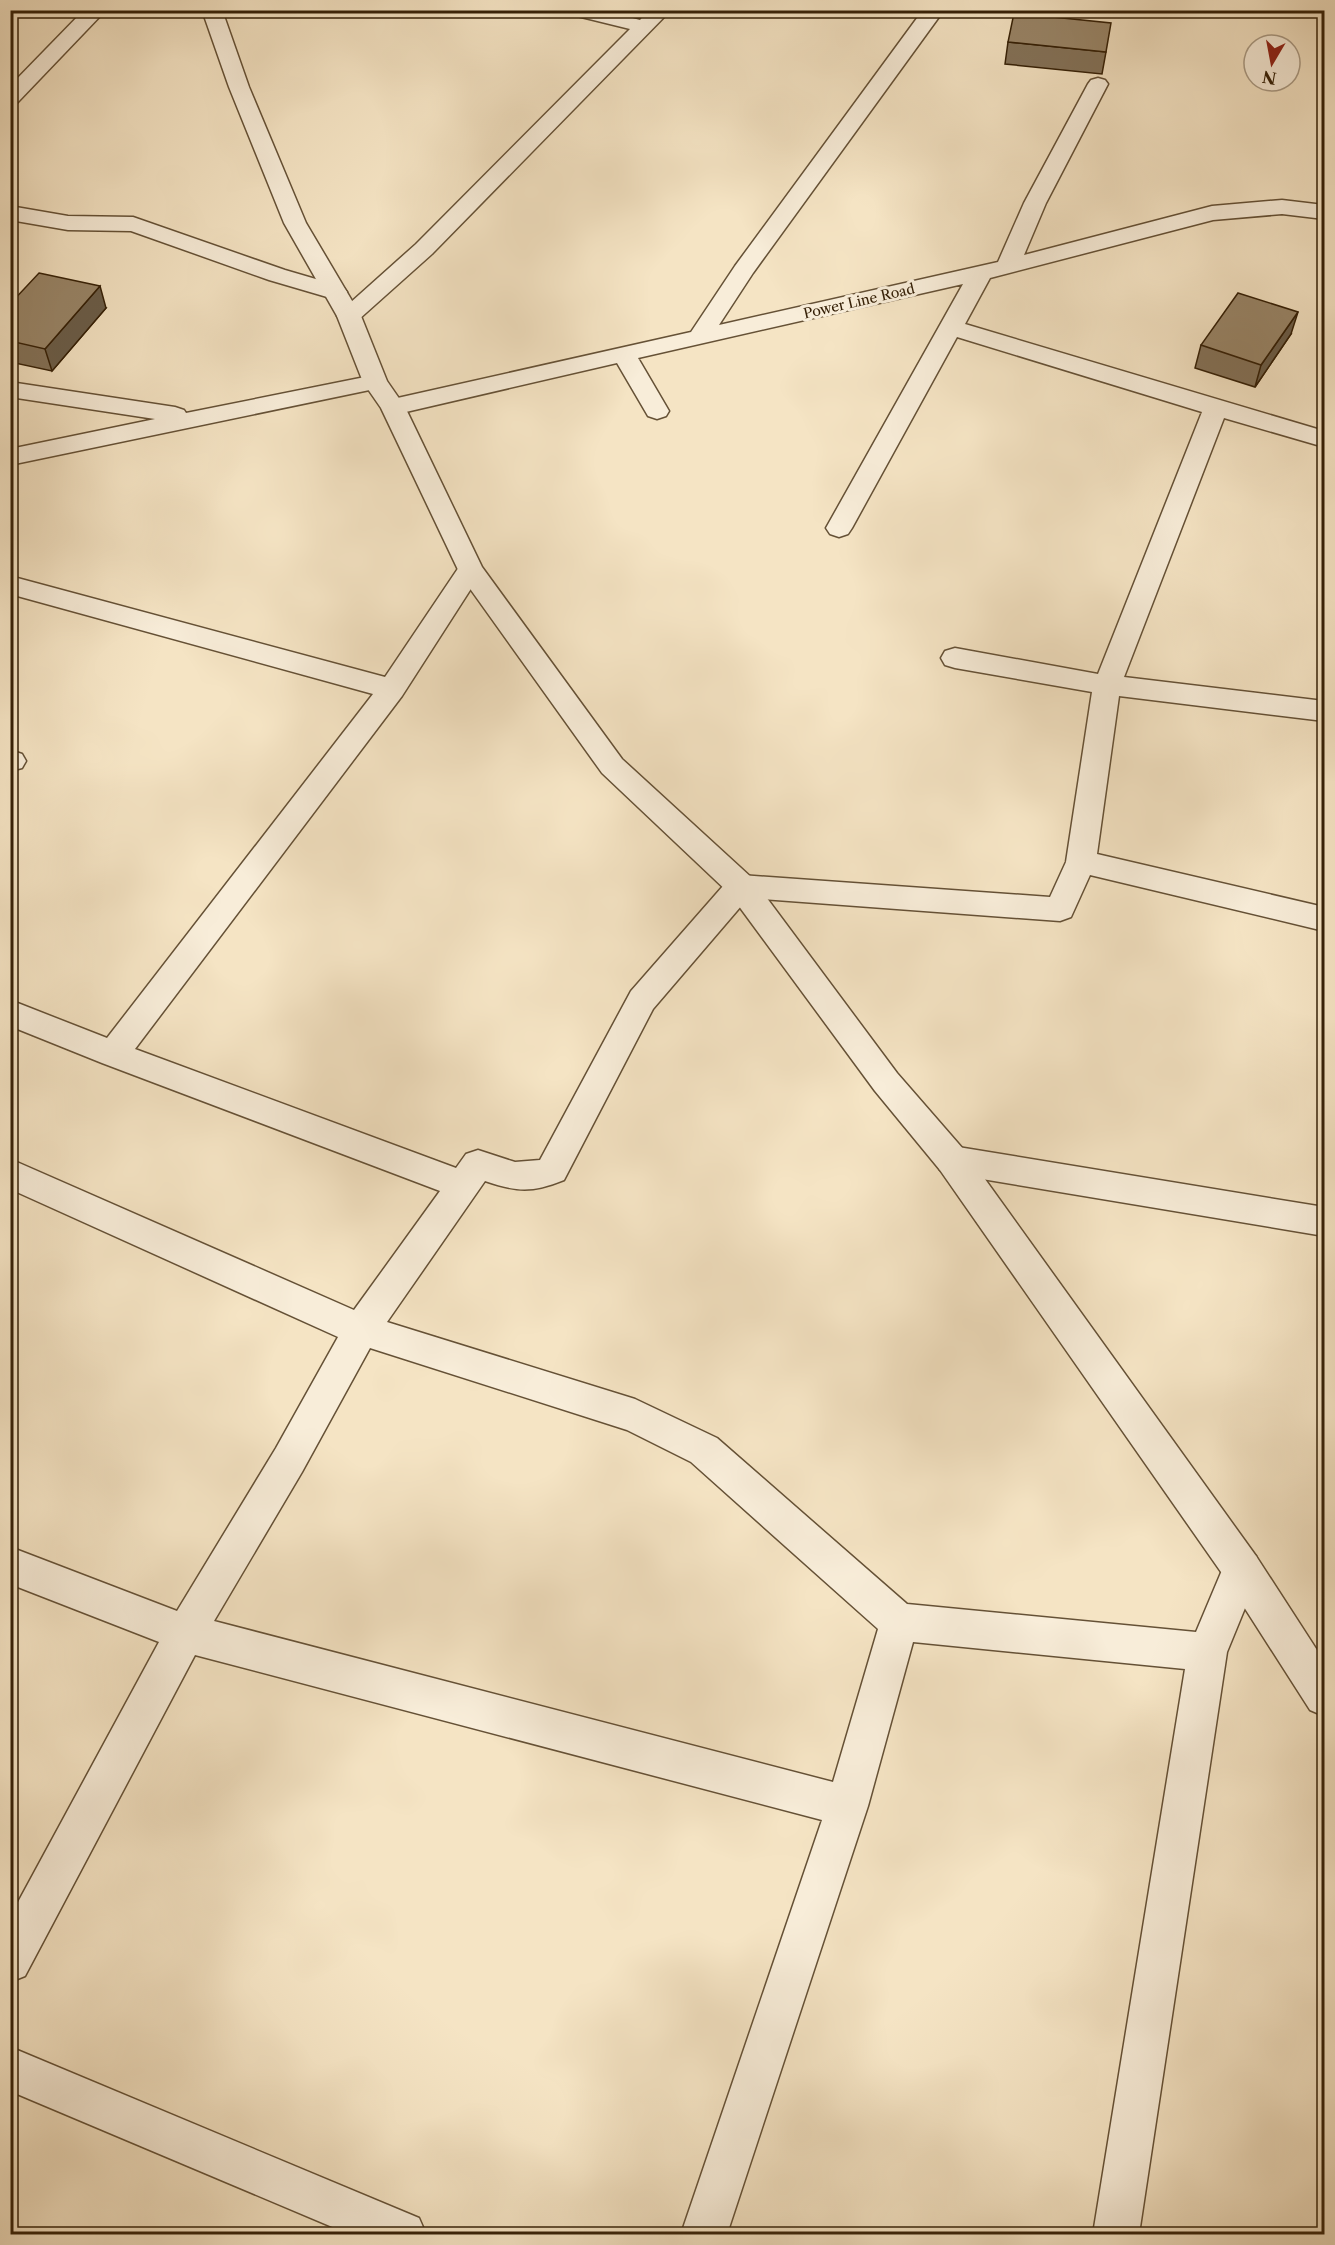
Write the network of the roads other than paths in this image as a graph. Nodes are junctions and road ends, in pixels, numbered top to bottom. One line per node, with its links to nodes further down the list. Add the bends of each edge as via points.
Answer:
1 (96, 10): 8 (street)
2 (212, 10): 13 (street, via 295,223)
3 (576, 10): 6 (street)
4 (662, 10): 6 (street)
5 (934, 10): 15 (street)
6 (645, 27): 13 (street, via 424,249)
7 (1098, 84): 11 (street, via 1035,203)
8 (10, 99)
9 (1322, 206): 11 (street, Power Line Road, via 1212,213)
10 (10, 213): 13 (street, via 68,223 134,224 277,275)
11 (1008, 265): 12 (street, Power Line Road)
12 (981, 273): 14 (street); 15 (street, Power Line Road)
13 (342, 304): 17 (street)
14 (951, 327): 20 (street); 25 (street)
15 (699, 338): 16 (street, Power Line Road)
16 (624, 355): 19 (street, Power Line Road); 21 (street)
17 (375, 382): 19 (street); 22 (street)
18 (10, 389): 22 (street)
19 (393, 407): 26 (street)
20 (1216, 408): 23 (street); 29 (street)
21 (657, 411)
22 (193, 417): 24 (street)
23 (1324, 439)
24 (10, 457)
25 (840, 528)
26 (470, 570): 30 (street); 33 (street, via 612,766)
27 (10, 585): 30 (street)
28 (955, 658): 29 (street)
29 (1107, 684): 31 (street); 32 (street)
30 (392, 689): 36 (street)
31 (1324, 711)
32 (1080, 862): 33 (street, via 1060,909); 34 (street)
33 (741, 886): 37 (street, via 886,1082); 39 (street, via 642,1000 552,1170 537,1178 517,1178 478,1164)
34 (1324, 919)
35 (10, 1012): 36 (street)
36 (113, 1054): 39 (street)
37 (952, 1160): 40 (street); 43 (street)
38 (10, 1173): 41 (street)
39 (464, 1185): 41 (street)
40 (1324, 1222)
41 (361, 1330): 44 (street, via 635,1416 704,1450); 45 (street, via 290,1460)
42 (10, 1565): 45 (street)
43 (1242, 1569): 46 (street); 47 (street)
44 (899, 1622): 46 (street); 48 (street)
45 (185, 1633): 48 (street); 49 (street)
46 (1207, 1652): 53 (street)
47 (1321, 1683)
48 (847, 1806): 52 (street)
49 (10, 1961)
50 (10, 2068): 51 (street)
51 (403, 2235)
52 (704, 2235)
53 (1116, 2235)

